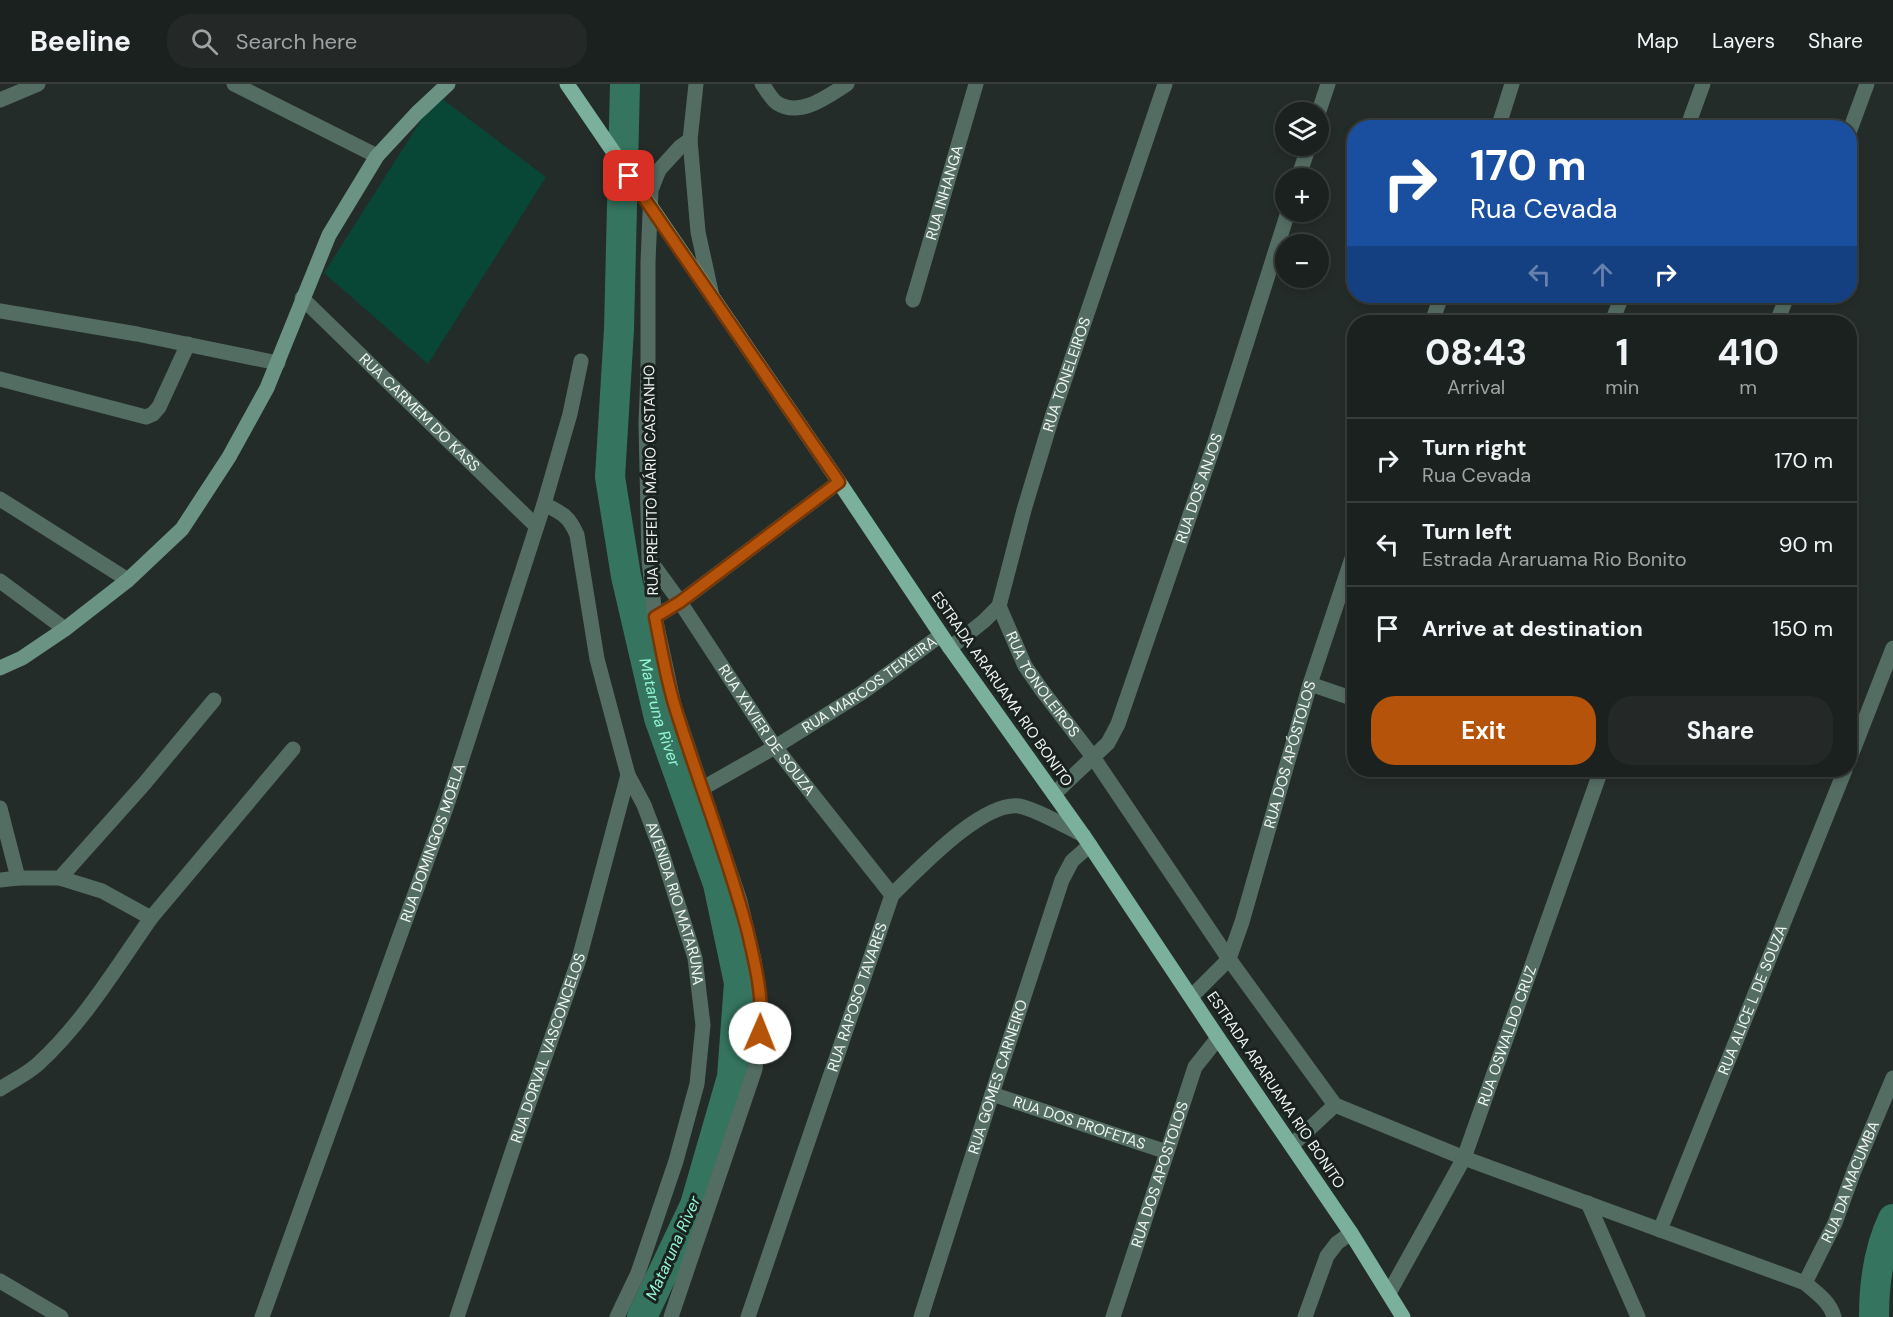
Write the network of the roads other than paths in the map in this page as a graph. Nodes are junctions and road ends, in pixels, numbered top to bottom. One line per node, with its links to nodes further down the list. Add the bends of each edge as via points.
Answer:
1 (39, 84): 14 (street)
2 (234, 84): 20 (street)
3 (448, 84): 20 (street)
4 (567, 84): 23 (main road, ESTRADA ARARUAMA RIO BONITO)
5 (696, 84): 19 (street)
6 (762, 84): 7 (street, via 777,103 788,107 814,104)
7 (847, 84)
8 (976, 84): 24 (street, RUA INHANGA)
9 (1165, 84): 39 (street, RUA TONELEIROS, via 1052,417)
10 (1328, 84): 15 (street)
11 (1512, 84): 16 (street)
12 (1703, 84): 17 (street)
13 (1867, 84): 18 (street)
14 (0, 100)
15 (1322, 102)
16 (1501, 120)
17 (1690, 120)
18 (1854, 120)
19 (690, 140): 23 (street, via 698,232); 34 (street, RUA PREFEITO MÁRIO CASTANHO, via 659,170 651,190 646,423)
20 (377, 156): 22 (street, via 329,235)
21 (1285, 222): 51 (street, RUA DOS ANJOS, via 1214,445 1118,724 1108,743)
22 (302, 298): 28 (street); 33 (street, RUA CARMEM DO KASS)
23 (713, 299): 30 (main road, ESTRADA ARARUAMA RIO BONITO)
24 (913, 300)
25 (0, 311): 26 (street)
26 (188, 344): 28 (street); 29 (street, via 159,407 146,417)
27 (580, 361): 32 (street, RUA DOMINGOS MOELA, via 570,414)
28 (278, 363): 36 (street, via 229,457 182,529)
29 (0, 379)
30 (839, 482): 38 (street); 42 (main road, ESTRADA ARARUAMA RIO BONITO)
31 (0, 499): 36 (street)
32 (544, 504): 33 (street, RUA DOMINGOS MOELA); 52 (street, AVENIDA RIO MATARUNA, via 563,514 577,535 597,659)
33 (536, 526): 81 (street, RUA DOMINGOS MOELA, via 446,808)
34 (650, 560): 38 (street, RUA XAVIER DE SOUZA); 40 (street, RUA PREFEITO MÁRIO CASTANHO)
35 (1347, 573): 45 (street, RUA DOS APÓSTOLOS)
36 (128, 580): 41 (street)
37 (0, 581): 41 (street)
38 (680, 602): 40 (street); 49 (street, RUA XAVIER DE SOUZA)
39 (999, 606): 42 (street, via 984,621); 51 (street, RUA TONOLEIROS, via 1024,666)
40 (655, 617): 55 (street, RUA PREFEITO MÁRIO CASTANHO, via 674,705)
41 (64, 629): 44 (street)
42 (946, 641): 49 (street, RUA MARCOS TEIXEIRA); 56 (main road, ESTRADA ARARUAMA RIO BONITO)
43 (1893, 648): 48 (street)
44 (0, 668)
45 (1310, 684): 46 (street); 64 (street, RUA DOS APÓSTOLOS)
46 (1347, 697)
47 (214, 700): 60 (street)
48 (1857, 740)
49 (775, 747): 55 (street, RUA MARCOS TEIXEIRA); 62 (street, RUA XAVIER DE SOUZA)
50 (293, 748): 63 (street)
51 (1093, 757): 56 (street, RUA DOS ANJOS); 64 (street)
52 (628, 776): 82 (street, RUA DORVAL VASCONCELOS, via 579,959); 83 (street, AVENIDA RIO MATARUNA, via 647,814 695,958 703,1025 697,1084 676,1161 638,1273)
53 (1599, 777): 73 (street, RUA OSWALDO CRUZ)
54 (1842, 777): 75 (street, RUA ALICE L DE SOUZA)
55 (703, 788): 84 (street, RUA PREFEITO MÁRIO CASTANHO, via 742,911 762,1015 755,1069)
56 (1054, 794): 58 (main road, ESTRADA ARARUAMA RIO BONITO)
57 (0, 808): 59 (street)
58 (1087, 840): 62 (street, RUA RAPOSO TAVARES, via 1019,806 998,808 938,851); 65 (main road, ESTRADA ARARUAMA RIO BONITO); 69 (street, RUA GOMES CARNEIRO, via 1062,880)
59 (18, 878): 60 (street); 61 (street)
60 (60, 878): 63 (street, via 102,891)
61 (0, 880)
62 (892, 895): 85 (street, RUA RAPOSO TAVARES)
63 (151, 918): 68 (street, via 68,1032 37,1065)
64 (1229, 959): 65 (street, RUA DOS APÓSTOLOS); 70 (street)
65 (1191, 997): 66 (main road, ESTRADA ARARUAMA RIO BONITO)
66 (1218, 1038): 71 (main road, ESTRADA ARARUAMA RIO BONITO); 72 (street, RUA DOS APOSTOLOS, via 1195,1067)
67 (1893, 1078): 78 (street, RUA DA MACUMBA, via 1835,1223)
68 (0, 1089)
69 (992, 1094): 72 (street, RUA DOS PROFETAS); 86 (street, RUA GOMES CARNEIRO)
70 (1335, 1105): 71 (street); 73 (street)
71 (1292, 1145): 76 (main road, ESTRADA ARARUAMA RIO BONITO)
72 (1167, 1152): 87 (street, RUA DOS APOSTOLOS)
73 (1464, 1158): 74 (street); 79 (street, RUA OSWALDO CRUZ)
74 (1588, 1203): 75 (street); 90 (street)
75 (1660, 1230): 78 (street)
76 (1352, 1233): 79 (main road, ESTRADA ARARUAMA RIO BONITO); 88 (street, via 1327,1256)
77 (0, 1281): 80 (street)
78 (1805, 1283): 91 (street, via 1824,1299)
79 (1389, 1293): 89 (main road, ESTRADA ARARUAMA RIO BONITO)
80 (61, 1317)
81 (262, 1317)
82 (457, 1317)
83 (617, 1317)
84 (671, 1317)
85 (748, 1317)
86 (921, 1317)
87 (1113, 1317)
88 (1305, 1317)
89 (1403, 1317)
90 (1638, 1317)
91 (1834, 1317)

